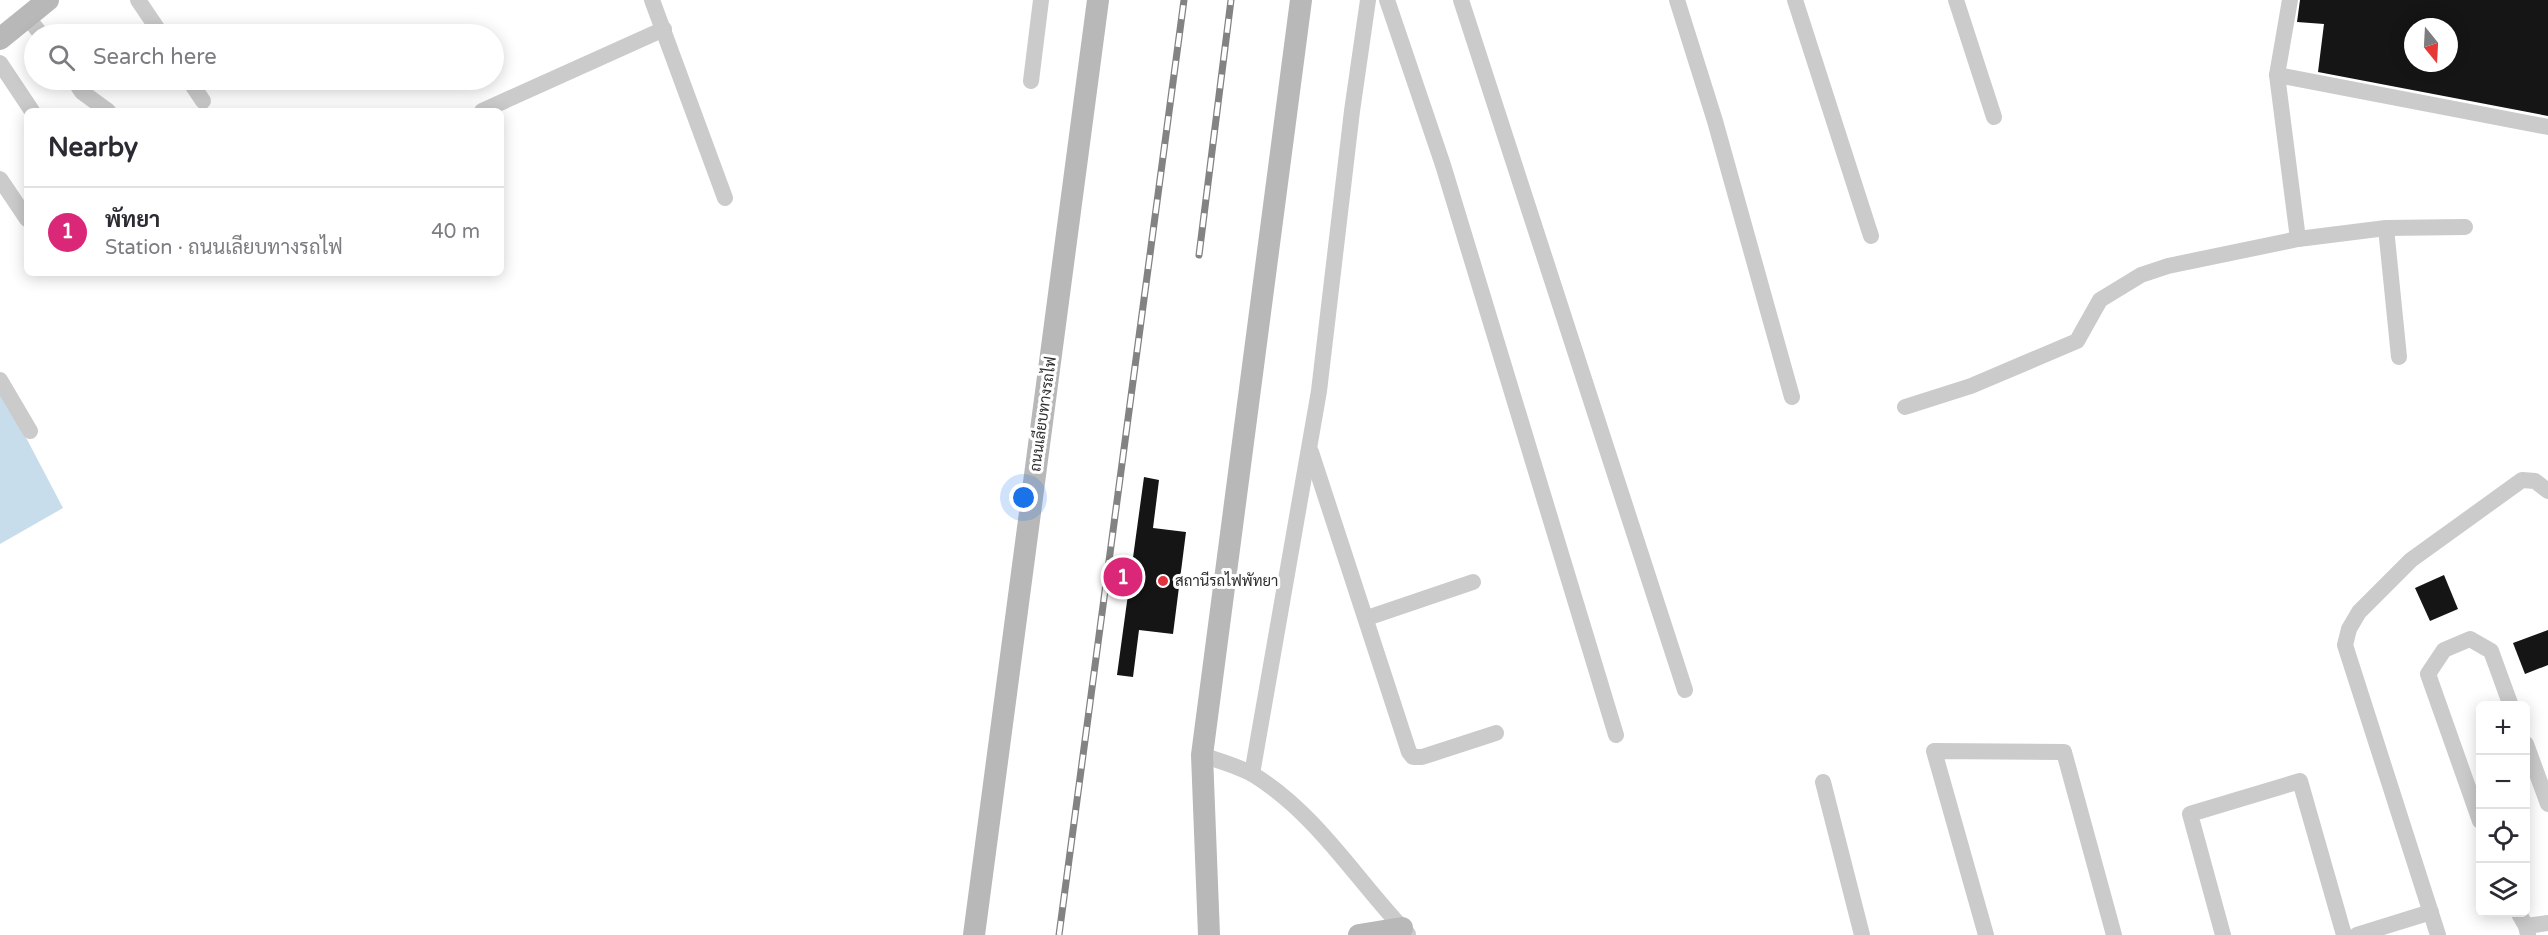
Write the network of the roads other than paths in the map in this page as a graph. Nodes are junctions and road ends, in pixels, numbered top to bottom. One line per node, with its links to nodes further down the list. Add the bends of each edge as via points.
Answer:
1 (48, 0): 14 (street)
2 (138, 0): 15 (street)
3 (652, 0): 16 (street)
4 (1041, 0): 21 (street)
5 (1098, 0): 60 (street, ถนนเลียบทางรถไฟ)
6 (1301, 0): 50 (street)
7 (1368, 0): 42 (street)
8 (1387, 0): 49 (street, via 1443,165)
9 (1461, 0): 46 (street)
10 (1677, 0): 39 (street)
11 (1795, 0): 35 (street)
12 (1956, 0): 28 (street)
13 (2290, 0): 20 (street)
14 (35, 24)
15 (154, 24)
16 (664, 29): 27 (street); 31 (street)
17 (24, 30): 18 (street)
18 (0, 39)
19 (0, 63): 25 (street)
20 (2277, 75): 29 (street); 36 (street)
21 (1031, 81)
22 (81, 90): 26 (street)
23 (196, 90): 24 (street)
24 (203, 101)
25 (30, 108)
26 (105, 108)
27 (489, 108)
28 (1994, 117)
29 (2548, 127)
30 (0, 179): 32 (street)
31 (725, 198)
32 (24, 215)
33 (2465, 227): 34 (street)
34 (2386, 228): 36 (street); 37 (street)
35 (1871, 236)
36 (2298, 239): 40 (street, via 2141,275 2100,300 2077,341 1971,386)
37 (2399, 357)
38 (0, 380): 41 (street)
39 (1792, 397)
40 (1905, 407)
41 (30, 430)
42 (1310, 448): 45 (street); 52 (street)
43 (2548, 491): 56 (street, via 2535,481 2522,480 2411,560 2359,612 2349,629 2346,645)
44 (1473, 582): 45 (street)
45 (1367, 618): 48 (street, via 1408,752 1413,757)
46 (1685, 690)
47 (2510, 701): 55 (street, via 2491,651 2470,639 2444,650 2428,674)
48 (1496, 734)
49 (1616, 735)
50 (1202, 755): 52 (street); 61 (street)
51 (2530, 755): 54 (street)
52 (1252, 774): 59 (street, via 1320,829)
53 (1823, 782): 63 (street)
54 (2548, 804)
55 (2477, 809)
56 (2431, 912): 68 (street); 69 (street)
57 (2548, 923): 58 (street)
58 (2524, 924)
59 (1406, 931): 62 (street)
60 (974, 935)
61 (1209, 935)
62 (1359, 935)
63 (1862, 935)
64 (1986, 935): 65 (street, via 1934,751 2064,752)
65 (2114, 935)
66 (2223, 935): 67 (street, via 2190,814 2300,781)
67 (2344, 935)
68 (2357, 935)
69 (2438, 935)

